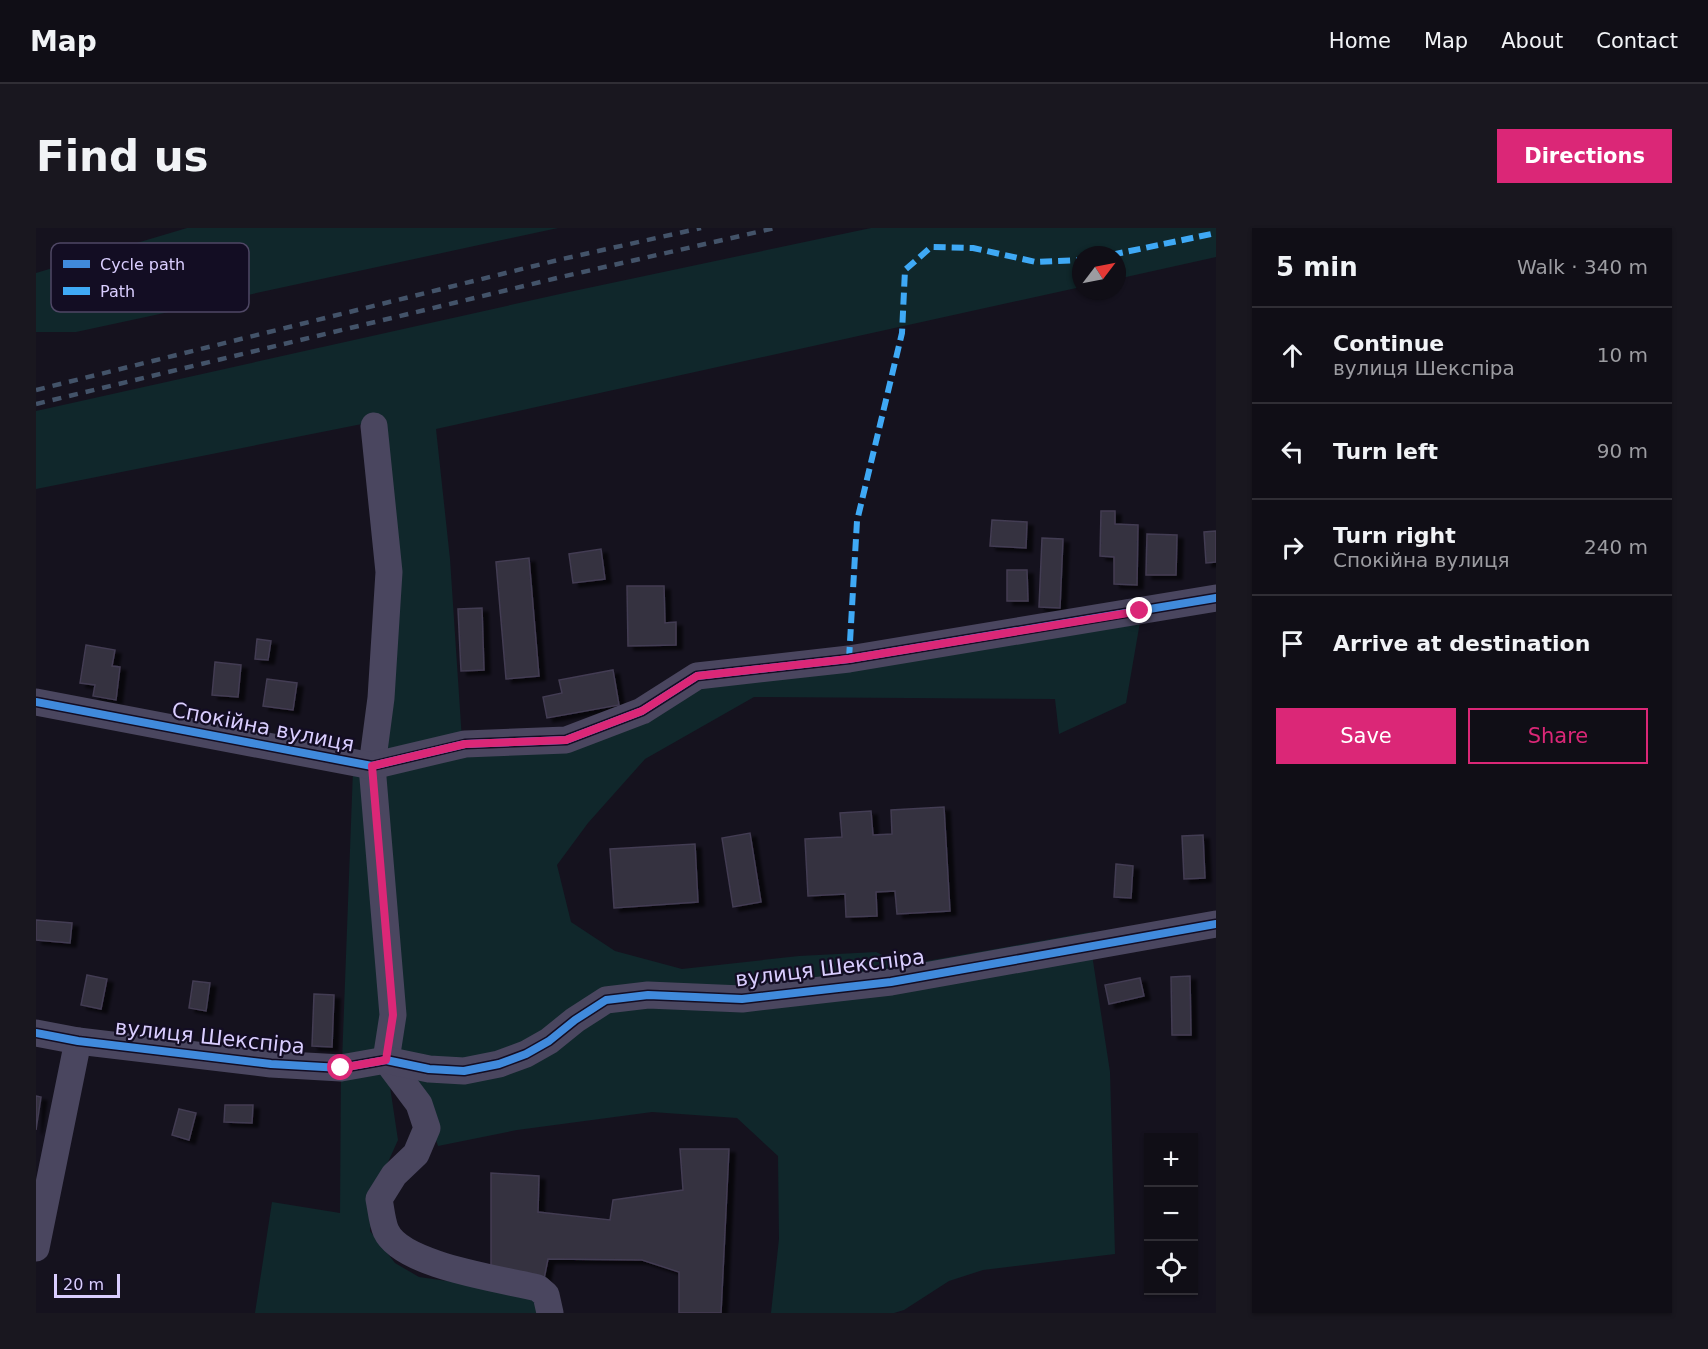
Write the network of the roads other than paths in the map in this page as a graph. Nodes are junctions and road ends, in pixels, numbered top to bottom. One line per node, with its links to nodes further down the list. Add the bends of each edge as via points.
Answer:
1 (374, 426): 4 (street, via 389,572 381,698)
2 (1216, 598): 4 (street, Спокійна вулиця, via 849,659 697,676 642,711 566,740 465,744)
3 (36, 702): 4 (street, Спокійна вулиця)
4 (372, 766): 8 (street, via 393,1015)
5 (1216, 924): 8 (street, вулиця Шекспіра, via 891,982 742,999 648,995 606,1000 549,1041 499,1064 464,1071)
6 (36, 1033): 7 (street, вулиця Шекспіра)
7 (78, 1041): 8 (street, вулиця Шекспіра, via 282,1065 341,1068); 9 (street)
8 (386, 1060): 10 (street, via 419,1104 427,1128 416,1154 394,1175 379,1199 386,1231 401,1249 429,1262 538,1288 546,1295)
9 (36, 1248)
10 (550, 1313)

